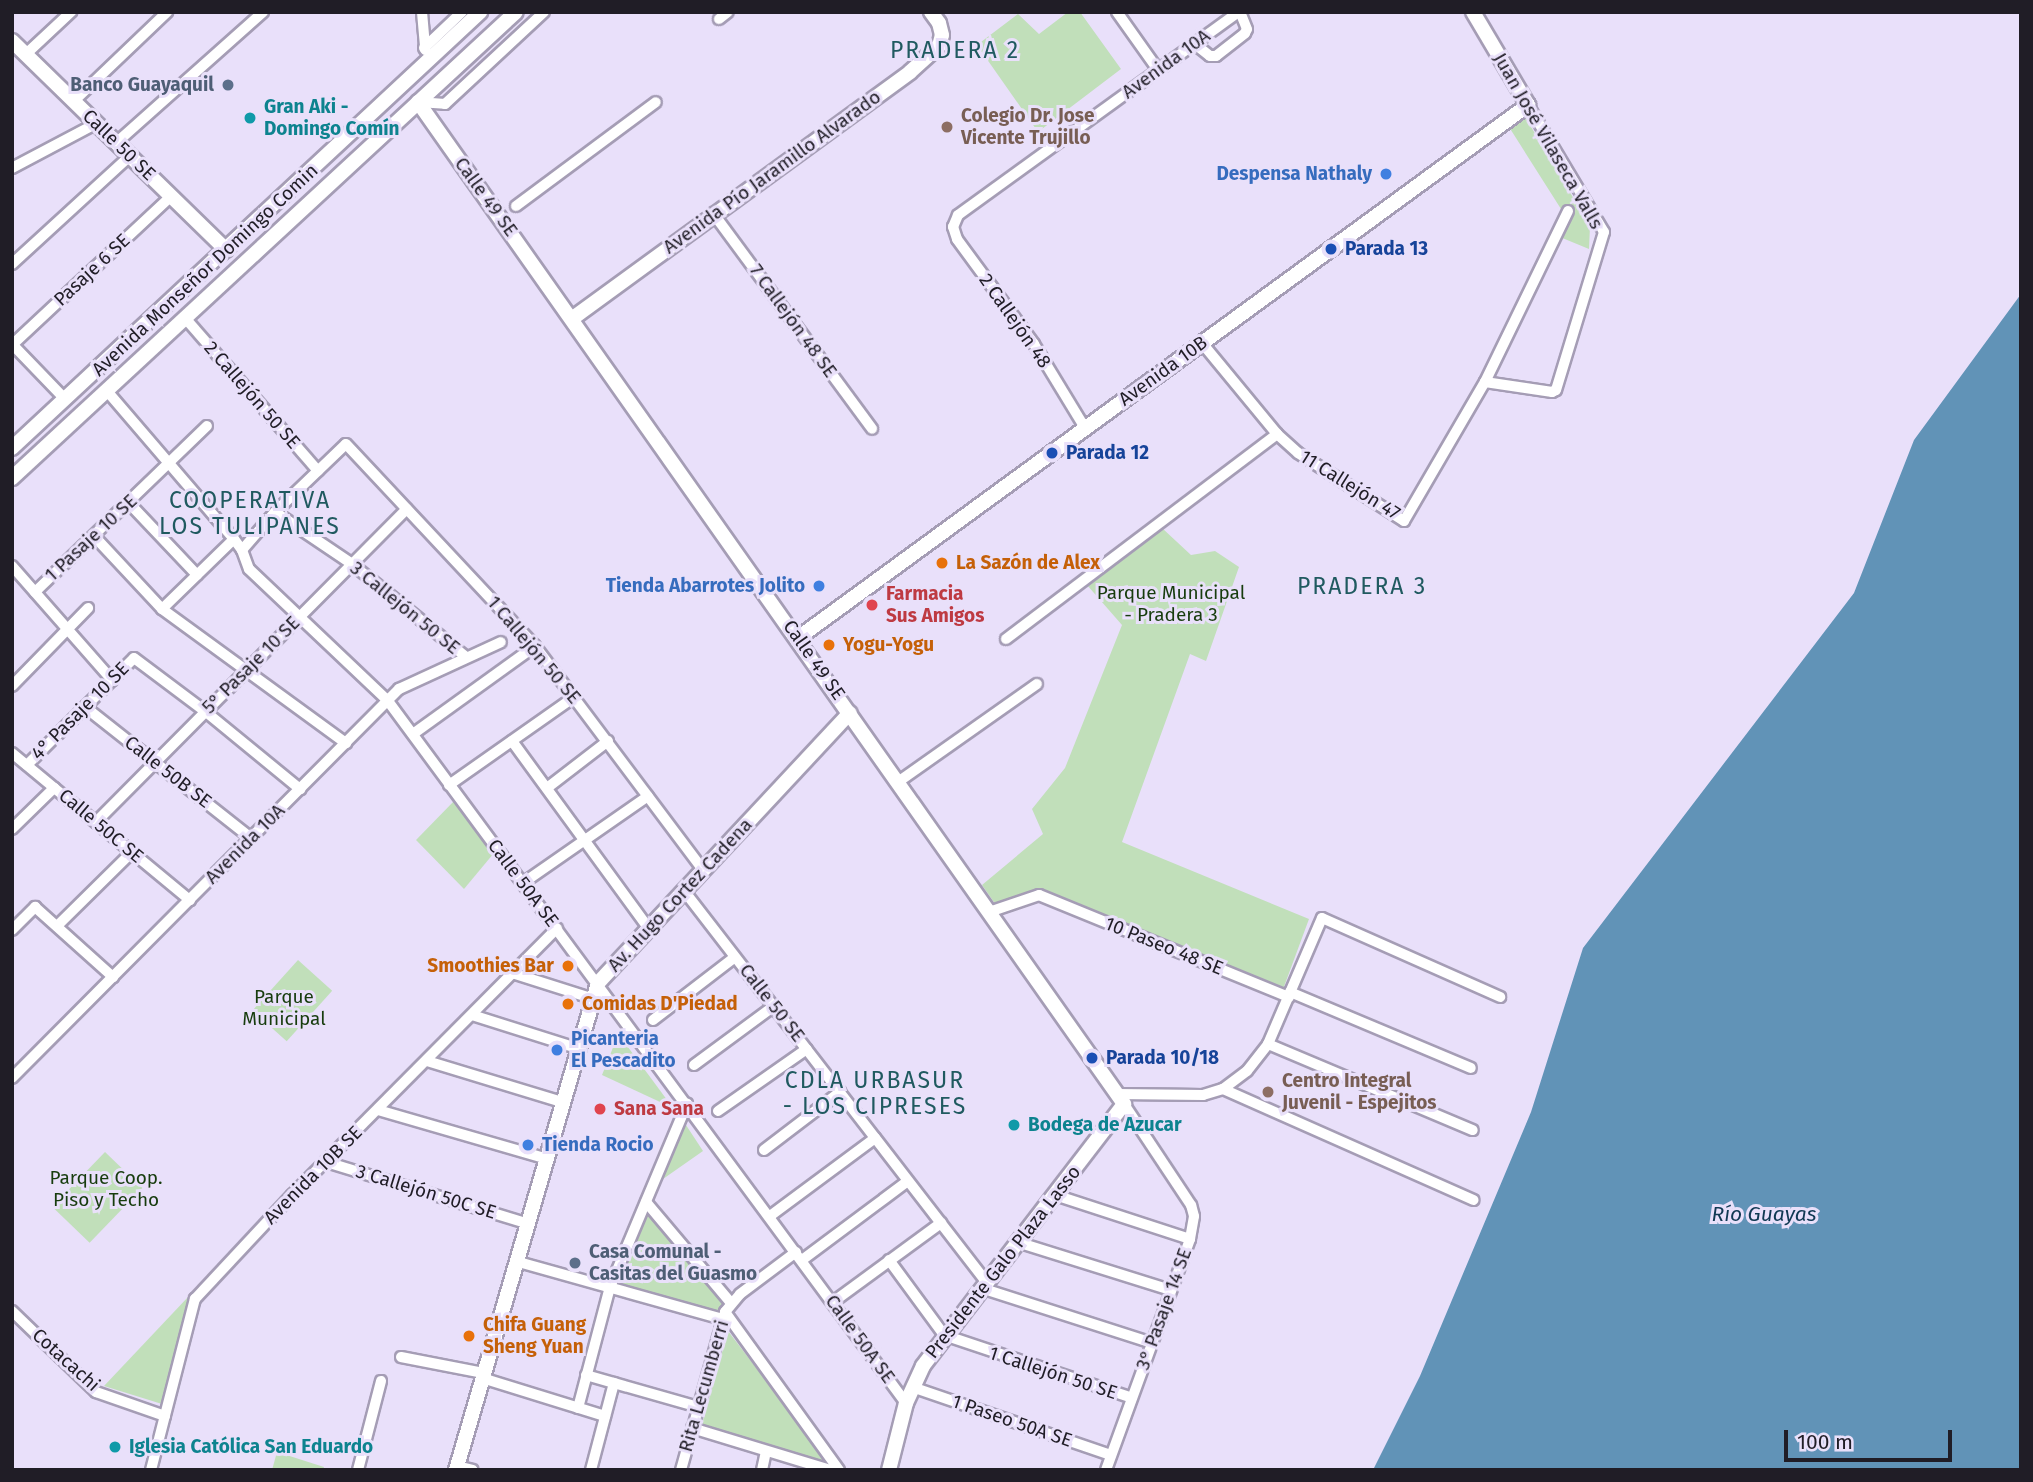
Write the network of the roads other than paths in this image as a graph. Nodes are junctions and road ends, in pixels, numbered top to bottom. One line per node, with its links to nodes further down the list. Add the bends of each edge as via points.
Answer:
1 (71, 12): 17 (street)
2 (167, 12): 20 (street)
3 (263, 12): 25 (street)
4 (422, 12): 18 (street)
5 (462, 12): 18 (street, Avenida Monseñor Domingo Comin)
6 (480, 12): 18 (street, Avenida Monseñor Domingo Comin)
7 (516, 12): 21 (street, Avenida Monseñor Domingo Comin)
8 (544, 12): 21 (street, via 445,104)
9 (728, 12): 14 (street)
10 (931, 12): 31 (street, Avenida Pío Jaramillo Alvarado, via 942,35 939,46 872,101)
11 (1117, 12): 19 (street)
12 (1239, 12): 16 (street, Avenida 10A); 16 (street, via 1245,33 1216,56)
13 (1473, 12): 23 (street, Juan José Vilaseca Valls)
14 (719, 19)
15 (12, 41): 17 (street, Calle 50 SE)
16 (1195, 44): 19 (street, Avenida 10A)
17 (26, 54): 20 (street, Calle 50 SE)
18 (426, 55): 33 (street, Avenida Monseñor Domingo Comin)
19 (1158, 70): 32 (street, Avenida 10A)
20 (74, 101): 24 (street, Calle 50 SE)
21 (418, 102): 35 (street, Calle 49 SE); 36 (street, Avenida Monseñor Domingo Comin)
22 (656, 102): 29 (street)
23 (1528, 105): 37 (street, Avenida 10B); 39 (street, Juan José Vilaseca Valls, via 1604,232 1560,379 1552,392)
24 (97, 123): 25 (street, Calle 50 SE); 27 (street)
25 (116, 143): 26 (street, Calle 50 SE)
26 (130, 156): 28 (street, Calle 50 SE); 34 (street)
27 (12, 168)
28 (171, 196): 33 (street, Calle 50 SE); 38 (street, Pasaje 6 SE)
29 (516, 206)
30 (1568, 211): 39 (street)
31 (713, 213): 35 (street, Avenida Pío Jaramillo Alvarado); 44 (street, 7 Callejón 48 SE)
32 (958, 215): 43 (street, 2 Callejón 48, via 953,227 957,239 1034,344)
33 (226, 250): 41 (street, Avenida Monseñor Domingo Comin)
34 (12, 264)
35 (573, 318): 64 (street, Calle 49 SE)
36 (186, 319): 40 (street, Avenida Monseñor Domingo Comin); 48 (street, 2 Callejón 50 SE)
37 (1202, 343): 43 (street, Avenida 10B); 45 (street, 11 Callejón 47)
38 (12, 345): 41 (street)
39 (1485, 382): 45 (street, 11 Callejón 47, via 1404,521 1298,453)
40 (107, 391): 47 (street, Calle 50A SE); 49 (street, Avenida Monseñor Domingo Comin)
41 (65, 399): 46 (street, Avenida Monseñor Domingo Comin)
42 (207, 426): 47 (street, 1 Pasaje 10 SE)
43 (1085, 428): 64 (street, Avenida 10B)
44 (872, 429)
45 (1277, 434): 65 (street)
46 (12, 448)
47 (170, 464): 50 (street, 1 Pasaje 10 SE); 54 (street, Calle 50A SE)
48 (318, 471): 51 (street, 1 Callejón 50 SE, via 346,444); 52 (street)
49 (12, 478)
50 (129, 503): 53 (street, 1 Pasaje 10 SE); 58 (street)
51 (407, 509): 56 (street, 5° Pasaje 10 SE); 67 (street, 1 Callejón 50 SE)
52 (275, 512): 55 (street); 56 (street, 3 Callejón 50 SE)
53 (94, 536): 59 (street, 1 Pasaje 10 SE); 61 (street)
54 (234, 539): 55 (street, Calle 50A SE); 58 (street)
55 (242, 550): 62 (street, Calle 50A SE, via 249,569)
56 (352, 564): 62 (street, 5° Pasaje 10 SE); 68 (street, 3 Callejón 50 SE)
57 (12, 566): 59 (street)
58 (197, 575): 61 (street)
59 (35, 592): 63 (street)
60 (88, 608): 63 (street)
61 (162, 609): 69 (street)
62 (299, 618): 69 (street, 5° Pasaje 10 SE); 74 (street, Calle 50A SE)
63 (67, 629): 70 (street); 72 (street)
64 (798, 638): 77 (street, Calle 49 SE)
65 (1006, 639)
66 (501, 642): 68 (street, Avenida 10A)
67 (535, 646): 73 (street, 1 Callejón 50 SE); 78 (street)
68 (466, 657): 74 (street, Avenida 10A, via 399,689)
69 (247, 670): 76 (street, 5° Pasaje 10 SE); 81 (street)
70 (112, 680): 75 (street, 4° Pasaje 10 SE); 76 (street, 4° Pasaje 10 SE, via 134,658)
71 (1037, 684): 85 (street)
72 (12, 687)
73 (574, 697): 79 (street); 80 (street, 1 Callejón 50 SE)
74 (388, 701): 78 (street, Calle 50A SE); 81 (street, Avenida 10A)
75 (85, 707): 83 (street, Calle 50B SE); 84 (street, 4° Pasaje 10 SE)
76 (206, 712): 83 (street, 5° Pasaje 10 SE); 89 (street)
77 (850, 713): 85 (street, Calle 49 SE); 96 (street, Av. Hugo Cortez Cadena)
78 (413, 734): 86 (street, Calle 50A SE)
79 (512, 741): 86 (street); 88 (street)
80 (608, 741): 88 (street); 90 (street, 1 Callejón 50 SE)
81 (346, 743): 89 (street, Avenida 10A)
82 (12, 753): 84 (street, Calle 50C SE)
83 (156, 761): 91 (street, 5° Pasaje 10 SE); 93 (street, Calle 50B SE)
84 (27, 765): 87 (street, Calle 50C SE)
85 (898, 782): 100 (street, Calle 49 SE)
86 (449, 785): 97 (street, Calle 50A SE)
87 (54, 788): 91 (street, Calle 50C SE); 92 (street, 4° Pasaje 10 SE)
88 (547, 788): 94 (street)
89 (300, 789): 93 (street, Avenida 10A)
90 (648, 796): 94 (street); 96 (street, 1 Callejón 50 SE)
91 (96, 822): 95 (street, Calle 50C SE)
92 (12, 829)
93 (251, 838): 99 (street, Avenida 10A)
94 (587, 840): 97 (street); 103 (street)
95 (132, 852): 99 (street, Calle 50C SE); 101 (street)
96 (704, 871): 98 (street, Av. Hugo Cortez Cadena)
97 (523, 883): 102 (street, Calle 50A SE)
98 (685, 891): 103 (street, Av. Hugo Cortez Cadena); 105 (street, Calle 50 SE)
99 (190, 900): 107 (street, Avenida 10A)
100 (989, 912): 109 (street, 10 Paseo 48 SE, via 1038,895); 124 (street, Calle 49 SE)
101 (57, 926): 104 (street, via 35,907); 107 (street)
102 (557, 928): 106 (street, Avenida 10B SE); 108 (street, Calle 50A SE)
103 (649, 929): 108 (street, Av. Hugo Cortez Cadena)
104 (12, 930)
105 (736, 957): 112 (street, Calle 50 SE); 114 (street)
106 (512, 974): 111 (street); 113 (street, Avenida 10B SE)
107 (113, 977): 121 (street, Avenida 10A)
108 (598, 983): 111 (street, Av. Hugo Cortez Cadena); 126 (street, Calle 50A SE)
109 (1289, 994): 110 (street, via 1322,918); 115 (street); 120 (street, 10 Paseo 48 SE)
110 (1500, 998)
111 (594, 999): 116 (street, Av. Hugo Cortez Cadena)
112 (774, 1006): 117 (street, Calle 50 SE); 119 (street)
113 (472, 1015): 116 (street); 118 (street, Avenida 10B SE)
114 (653, 1020)
115 (1268, 1044): 122 (street, via 1247,1071); 129 (street)
116 (580, 1049): 125 (street, Av. Hugo Cortez Cadena)
117 (807, 1049): 123 (street, Calle 50 SE); 128 (street)
118 (427, 1061): 125 (street); 127 (street, Avenida 10B SE)
119 (694, 1065)
120 (1471, 1068)
121 (12, 1078)
122 (1223, 1089): 124 (street, via 1190,1096 1146,1093); 136 (street)
123 (840, 1093): 130 (street, Calle 50 SE); 131 (street)
124 (1121, 1099): 135 (street, Presidente Galo Plaza Lasso); 141 (street, Calle 49 SE, via 1191,1205)
125 (565, 1103): 132 (street, Av. Hugo Cortez Cadena)
126 (687, 1104): 137 (street); 138 (street, Calle 50A SE)
127 (378, 1110): 132 (street); 133 (street, Avenida 10B SE)
128 (718, 1111)
129 (1473, 1130)
130 (875, 1138): 134 (street, Calle 50 SE); 138 (street)
131 (764, 1150)
132 (548, 1159): 139 (street, Av. Hugo Cortez Cadena)
133 (326, 1162): 139 (street, 3 Callejón 50C SE); 166 (street, Avenida 10B SE, via 195,1298)
134 (908, 1181): 140 (street, Calle 50 SE); 144 (street, Rita Lecumberri)
135 (1055, 1195): 142 (street); 143 (street, Presidente Galo Plaza Lasso)
136 (1473, 1200)
137 (646, 1202): 148 (street); 151 (street)
138 (769, 1216): 144 (street, Calle 50A SE)
139 (526, 1223): 146 (street, Av. Hugo Cortez Cadena)
140 (941, 1223): 145 (street); 147 (street, Calle 50 SE)
141 (1193, 1227): 142 (street, 3° Pasaje 14 SE)
142 (1190, 1240): 149 (street, 3° Pasaje 14 SE)
143 (1017, 1242): 147 (street, Presidente Galo Plaza Lasso); 149 (street)
144 (799, 1256): 150 (street, Calle 50A SE); 151 (street, Rita Lecumberri)
145 (889, 1260): 150 (street); 154 (street)
146 (515, 1261): 148 (street); 157 (street, Av. Hugo Cortez Cadena)
147 (984, 1285): 154 (street, Presidente Galo Plaza Lasso); 155 (street)
148 (610, 1287): 153 (street); 158 (street)
149 (1170, 1290): 155 (street, 3° Pasaje 14 SE)
150 (833, 1302): 163 (street, Calle 50A SE)
151 (731, 1303): 153 (street, Rita Lecumberri)
152 (12, 1311): 166 (street, Cotacachi, via 96,1392)
153 (724, 1316): 164 (street, Rita Lecumberri); 179 (street)
154 (944, 1335): 161 (street, Presidente Galo Plaza Lasso); 162 (street, 1 Callejón 50 SE)
155 (1152, 1343): 162 (street, 3° Pasaje 14 SE)
156 (401, 1357): 157 (street)
157 (482, 1375): 165 (street); 171 (street, Av. Hugo Cortez Cadena)
158 (586, 1375): 160 (street); 165 (street)
159 (381, 1381): 173 (street)
160 (614, 1383): 164 (street); 167 (street)
161 (912, 1387): 163 (street, Presidente Galo Plaza Lasso); 170 (street, 1 Paseo 50A SE)
162 (1132, 1398): 170 (street, 3° Pasaje 14 SE)
163 (906, 1403): 180 (street, Presidente Galo Plaza Lasso)
164 (698, 1407): 168 (street, Rita Lecumberri)
165 (578, 1408): 167 (street)
166 (164, 1416): 172 (street, Avenida 10B SE)
167 (606, 1416): 175 (street)
168 (692, 1429): 169 (street); 176 (street, Rita Lecumberri)
169 (766, 1451): 177 (street); 178 (street)
170 (1111, 1455): 181 (street, 3° Pasaje 14 SE)
171 (457, 1468): 174 (street)
172 (151, 1470)
173 (358, 1470)
174 (472, 1470)
175 (591, 1470)
176 (681, 1470)
177 (762, 1470)
178 (830, 1470)
179 (839, 1470)
180 (889, 1470)
181 (1106, 1470)

